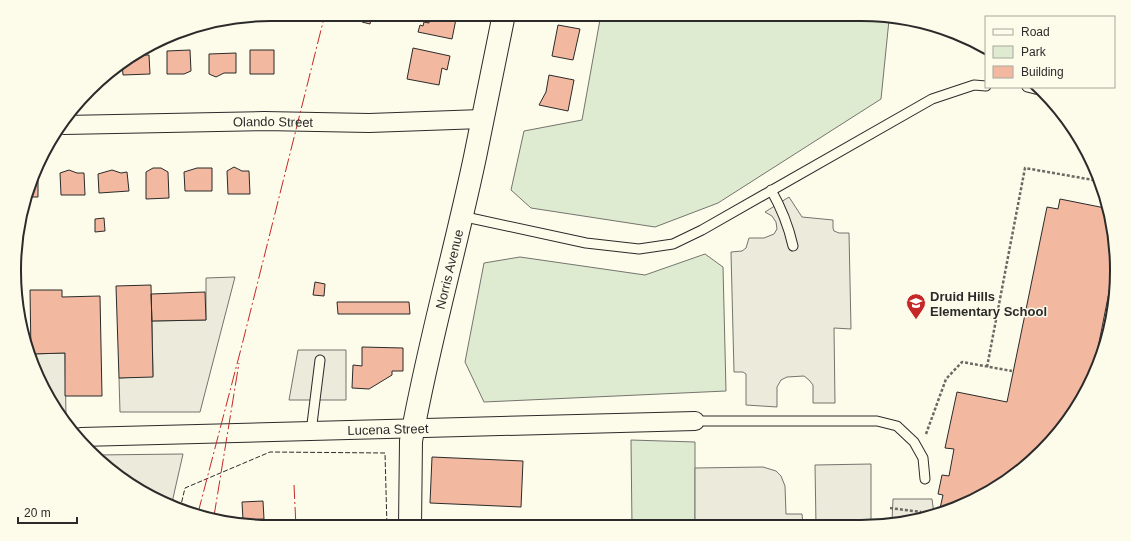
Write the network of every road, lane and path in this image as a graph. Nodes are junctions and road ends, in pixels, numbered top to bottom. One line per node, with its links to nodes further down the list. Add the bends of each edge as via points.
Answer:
1 (503, 21): 3 (street, Norris Avenue)
2 (985, 86): 6 (lane, via 974,85 932,99)
3 (482, 119): 4 (street, Olando Street, via 369,123 264,121); 7 (street, Norris Avenue)
4 (68, 125)
5 (1093, 180): 10 (path, via 1025,168)
6 (771, 190): 7 (lane, via 673,244 639,249 586,243); 8 (lane, via 783,212)
7 (461, 216): 13 (street, Norris Avenue)
8 (793, 246)
9 (320, 360): 14 (lane)
10 (987, 367): 11 (path); 15 (path, via 962,362 946,378)
11 (1012, 371)
12 (695, 421): 13 (street, Lucena Street); 17 (lane, via 877,421 897,426 914,442 923,458)
13 (414, 428): 14 (street, Lucena Street); 20 (street, Norris Avenue, via 411,441)
14 (312, 432): 16 (street, Lucena Street)
15 (926, 434)
16 (85, 437)
17 (925, 479)
18 (890, 508): 19 (path)
19 (921, 512)
20 (410, 520)

